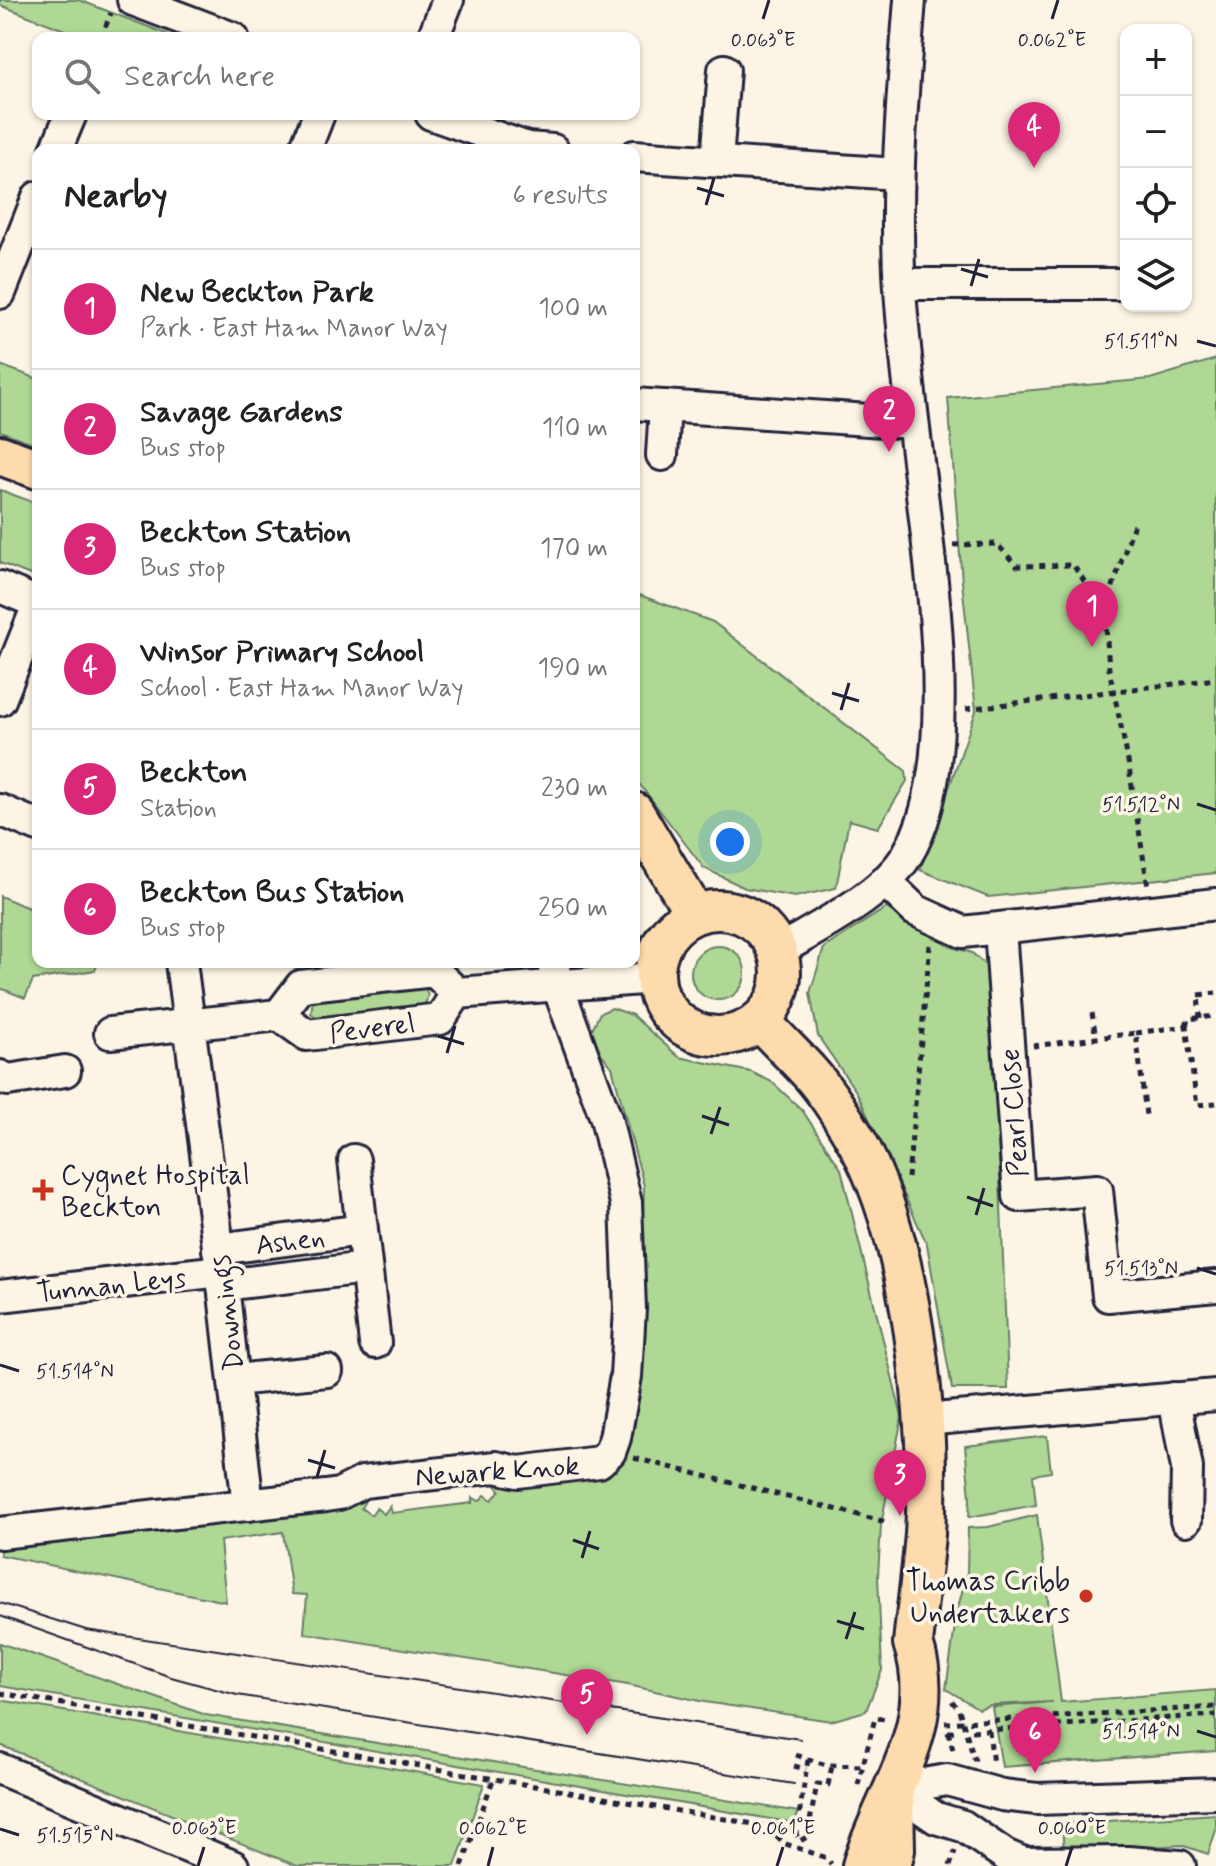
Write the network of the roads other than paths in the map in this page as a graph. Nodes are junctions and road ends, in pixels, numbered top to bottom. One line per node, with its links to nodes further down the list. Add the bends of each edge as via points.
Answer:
1 (133, 0): 4 (street)
2 (448, 0): 5 (street)
3 (910, 0): 15 (street)
4 (217, 32)
5 (435, 32)
6 (724, 70): 14 (street)
7 (68, 120): 10 (street)
8 (317, 120): 11 (street)
9 (448, 120): 12 (street)
10 (58, 144)
11 (307, 144)
12 (516, 144)
13 (640, 156): 14 (street)
14 (717, 161): 15 (street)
15 (897, 174): 17 (street)
16 (30, 240): 19 (street)
17 (900, 284): 18 (street); 22 (street)
18 (1120, 284)
19 (0, 293)
20 (640, 404): 21 (street)
21 (665, 406): 22 (street); 24 (street)
22 (913, 423): 33 (street, via 938,642 934,767 928,804 907,855)
23 (0, 455): 25 (main road)
24 (662, 455)
25 (32, 467)
26 (0, 587): 27 (street)
27 (32, 601)
28 (32, 619): 29 (street)
29 (0, 700)
30 (0, 810): 32 (street)
31 (640, 822): 35 (main road)
32 (32, 823)
33 (885, 881): 36 (street, via 915,910 940,923 963,932); 37 (street)
34 (1216, 904): 36 (street)
35 (695, 914): 37 (main road, via 735,912 768,934); 40 (main road, via 664,939)
36 (1000, 929): 52 (street, Pearl Close, via 1019,1196 1097,1190 1108,1296)
37 (777, 952): 43 (main road, via 779,989)
38 (182, 968): 44 (street, Downings)
39 (555, 973): 40 (street); 41 (street); 60 (street, Newark Knok, via 606,1118 626,1203 630,1333 610,1452 599,1462 363,1482 339,1494)
40 (655, 978): 43 (main road, via 660,1000 674,1019 694,1032 717,1037 740,1033)
41 (457, 993): 42 (street, Peverel, via 440,1019 307,1035); 42 (street, Peverel, via 434,971 301,986)
42 (279, 1015): 44 (street)
43 (760, 1020): 59 (main road, via 811,1074 855,1139 880,1194 902,1272)
44 (187, 1026): 45 (street); 50 (street, Downings)
45 (110, 1033)
46 (65, 1071): 47 (street)
47 (4, 1078)
48 (354, 1160): 49 (street, Ashen)
49 (362, 1230): 50 (street, Ashen); 51 (street, Ashen)
50 (221, 1268): 51 (street, Ashen); 53 (street, Tunnan Leys); 56 (street, Downings)
51 (366, 1268): 54 (street, Ashen)
52 (1216, 1286)
53 (0, 1296)
54 (375, 1343)
55 (327, 1371): 56 (street)
56 (234, 1380): 60 (street, Downings)
57 (1216, 1395): 58 (street)
58 (1174, 1398): 59 (street); 61 (street, via 1187,1468)
59 (923, 1420): 64 (main road, via 925,1532 913,1643 920,1681 916,1736)
60 (248, 1505): 62 (street, Newark Knok)
61 (1186, 1520)
62 (1, 1528)
63 (0, 1769): 66 (street)
64 (894, 1789): 65 (street, via 947,1780 1037,1799); 67 (main road); 68 (main road); 69 (street, via 936,1818 963,1826 1024,1863)
65 (1216, 1793)
66 (233, 1866)
67 (862, 1866)
68 (891, 1866)
69 (1180, 1866)

